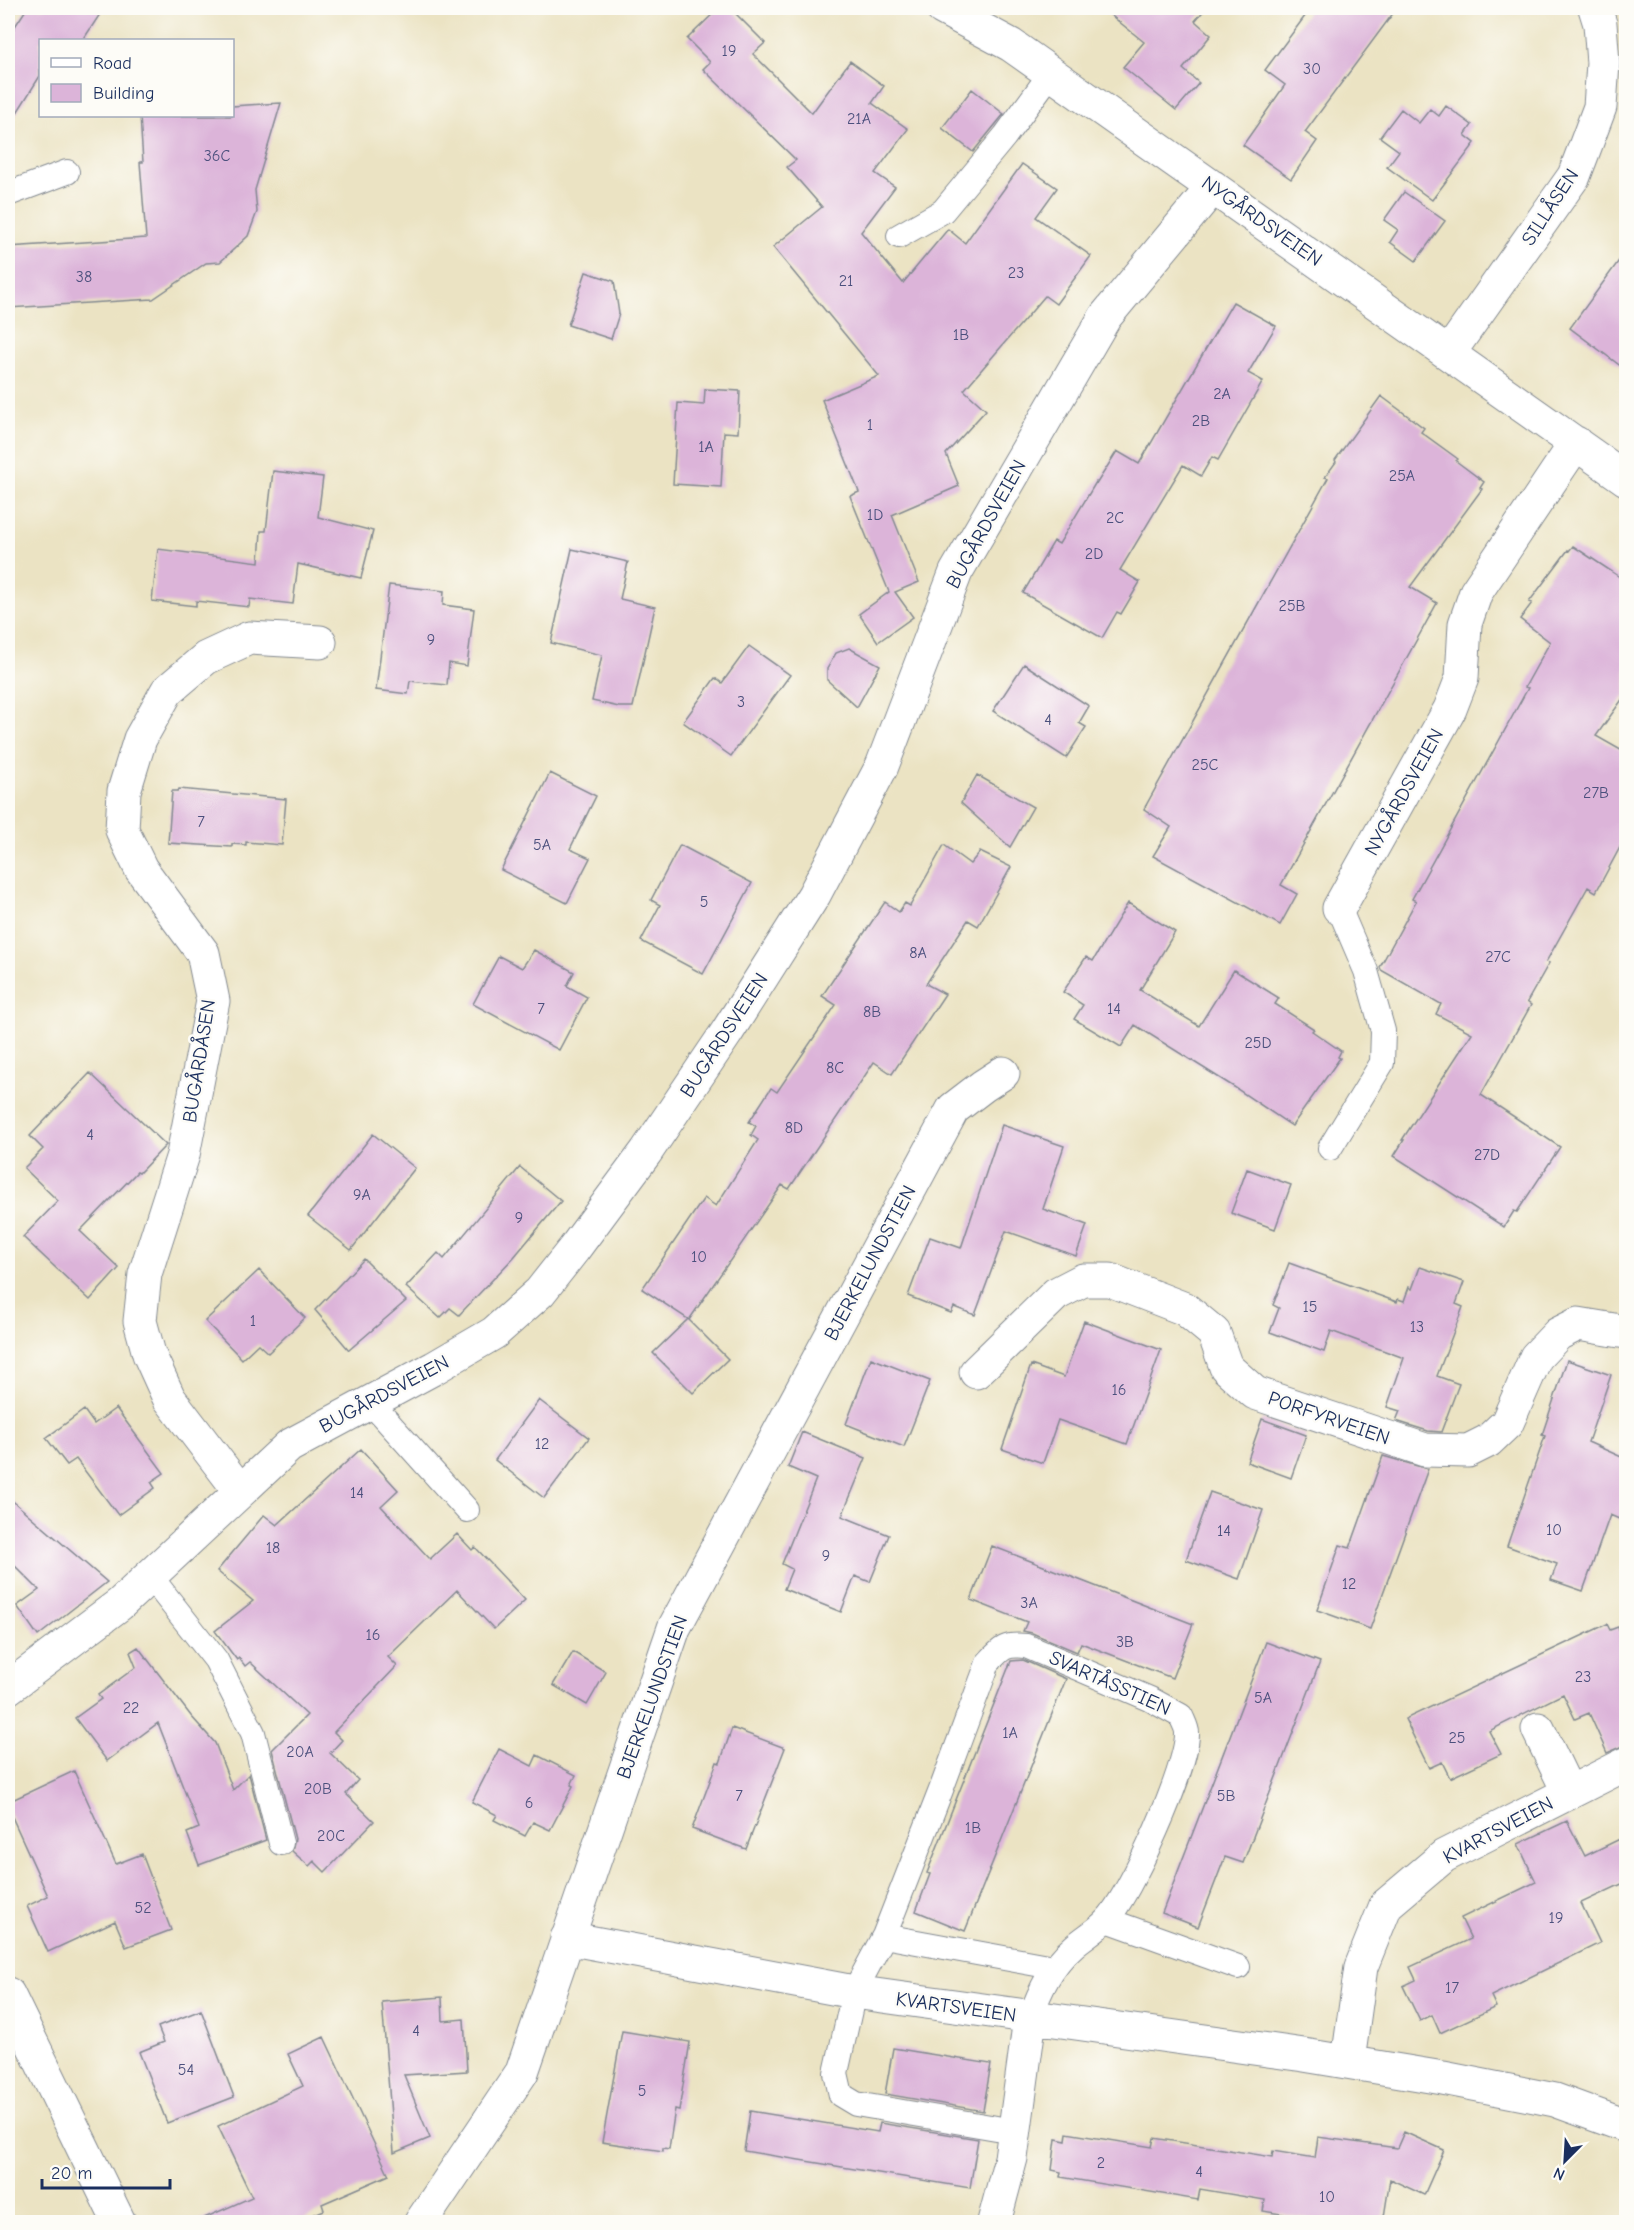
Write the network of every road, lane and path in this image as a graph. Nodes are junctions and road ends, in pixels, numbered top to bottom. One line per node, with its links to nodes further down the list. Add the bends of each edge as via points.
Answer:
1 (942, 8): 3 (street, NYGÅRDSVEIEN, via 1011,45)
2 (1595, 8): 8 (street, SILLÅSEN, via 1603,63 1600,107 1574,176)
3 (1051, 73): 5 (street, NYGÅRDSVEIEN); 7 (lane, via 943,211)
4 (68, 172): 6 (lane)
5 (1213, 187): 8 (street, NYGÅRDSVEIEN); 17 (street, BUGÅRDSVEIEN, via 1105,318 1093,338 956,572 882,766 814,896 646,1152 540,1292 494,1333)
6 (8, 194)
7 (899, 236)
8 (1449, 353): 9 (street, NYGÅRDSVEIEN)
9 (1576, 443): 10 (street, NYGÅRDSVEIEN); 12 (street, NYGÅRDSVEIEN, via 1476,592 1465,624 1461,678 1450,709)
10 (1626, 479)
11 (320, 642): 18 (street, BUGÅRDÅSEN, via 249,638 206,658 167,691 140,739 124,791 122,830 141,869 203,952 213,1000 183,1155 145,1274 140,1321 149,1354 169,1398)
12 (1339, 908): 14 (lane, NYGÅRDSVEIEN, via 1366,971 1383,1031 1382,1063)
13 (1003, 1073): 28 (street, BJERKELUNDSTIEN, via 953,1109 674,1628)
14 (1330, 1148)
15 (1626, 1332): 16 (street, PORFYRVEIEN, via 1578,1324 1558,1334 1536,1357 1507,1423 1488,1441 1468,1451 1425,1450 1256,1393 1226,1367 1214,1333 1185,1310 1110,1280 1083,1280 1056,1294)
16 (976, 1372)
17 (370, 1402): 18 (street, BUGÅRDSVEIEN, via 289,1446); 19 (lane)
18 (240, 1491): 20 (street, BUGÅRDSVEIEN)
19 (467, 1510)
20 (150, 1576): 21 (street, BUGÅRDSVEIEN, via 120,1604); 25 (lane, via 216,1659 254,1733)
21 (8, 1688)
22 (1538, 1728): 24 (street, KVARTSVEIEN)
23 (1626, 1764): 24 (street, KVARTSVEIEN)
24 (1569, 1793): 34 (street, KVARTSVEIEN, via 1444,1856 1386,1905 1361,1966)
25 (281, 1843)
26 (1107, 1920): 27 (lane, SVARTÅSSTIEN, via 1125,1893 1161,1818 1182,1759 1187,1732 1181,1716 1150,1699 1026,1646 1010,1644 988,1663); 29 (lane, SVARTÅSSTIEN); 30 (lane)
27 (884, 1936): 29 (lane); 31 (lane, SVARTÅSSTIEN)
28 (567, 1938): 31 (street, KVARTSVEIEN); 38 (street, BJERKELUNDSTIEN, via 522,2072)
29 (1053, 1967): 33 (lane, SVARTÅSSTIEN)
30 (1238, 1967)
31 (854, 1992): 33 (street, KVARTSVEIEN); 36 (lane, SVARTÅSSTIEN, via 836,2073 841,2095 856,2104)
32 (8, 1994): 37 (street)
33 (1030, 2018): 34 (street, KVARTSVEIEN); 36 (street, SVARTÅSSTIEN)
34 (1348, 2061): 35 (street, KVARTSVEIEN, via 1555,2100)
35 (1626, 2126)
36 (1014, 2131): 39 (street, SVARTÅSSTIEN)
37 (119, 2223)
38 (422, 2223)
39 (994, 2223)

